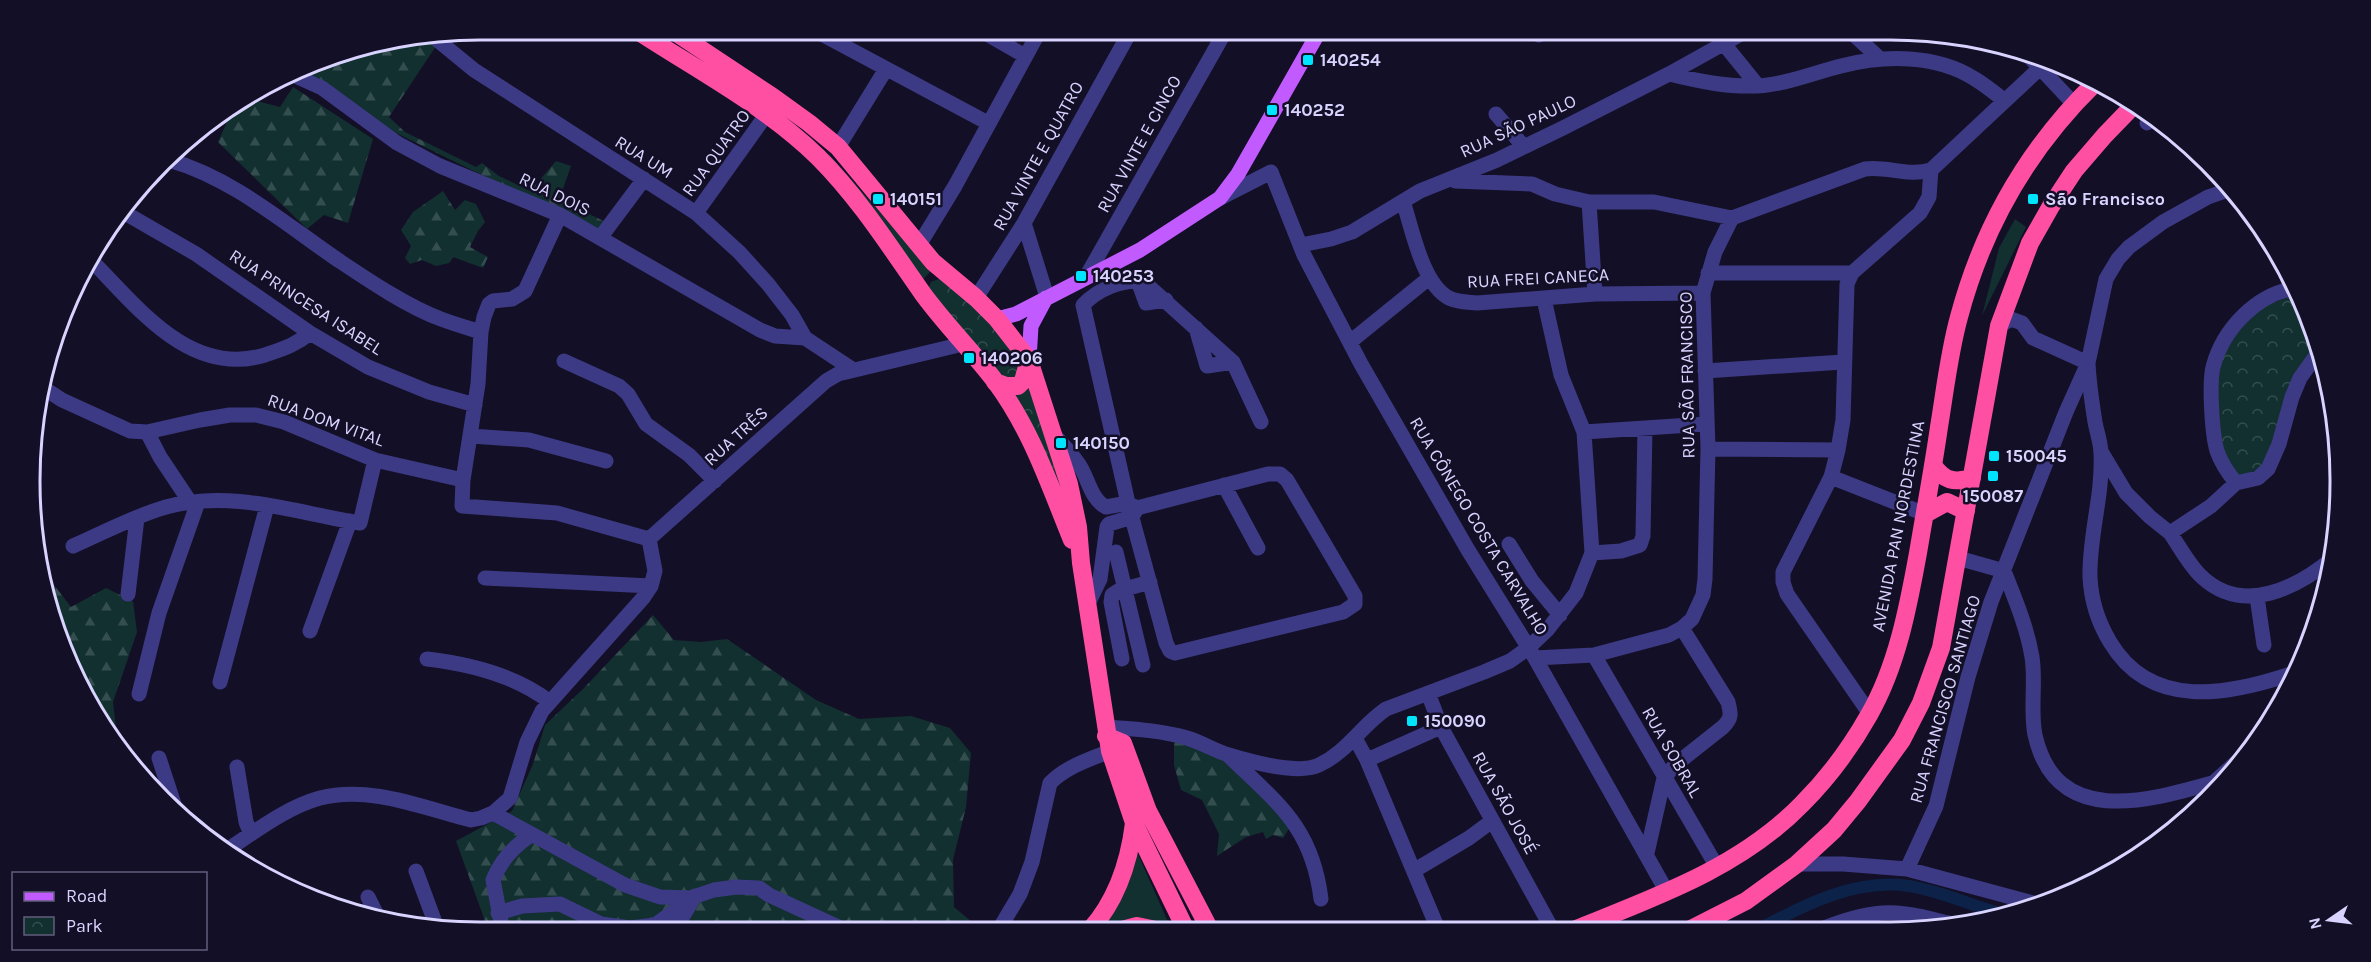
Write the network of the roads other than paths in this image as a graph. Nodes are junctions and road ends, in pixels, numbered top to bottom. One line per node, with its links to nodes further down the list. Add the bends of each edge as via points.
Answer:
1 (651, 40): 25 (highway)
2 (689, 40): 27 (highway, via 782,103)
3 (832, 40): 16 (street)
4 (997, 40): 13 (street)
5 (1034, 40): 13 (street)
6 (1125, 40): 41 (street, RUA VINTE E QUATRO)
7 (1220, 40): 49 (street, RUA VINTE E CINCO)
8 (1314, 40): 34 (main road, via 1238,174)
9 (1731, 40): 12 (street, RUA SÃO PAULO)
10 (1860, 40): 14 (street)
11 (440, 42): 31 (street, RUA UM, via 474,70)
12 (1724, 44): 17 (street, RUA SÃO PAULO); 19 (street)
13 (1025, 56): 26 (street)
14 (1879, 58): 19 (street); 21 (street, via 1931,62 1952,68 1974,78)
15 (2040, 68): 21 (street); 22 (street)
16 (886, 69): 26 (street); 27 (street)
17 (1669, 74): 19 (street, via 1726,86); 28 (street, RUA SÃO PAULO)
18 (302, 79): 38 (street, RUA DOIS, via 322,88 397,143)
19 (1758, 86)
20 (2089, 89): 22 (highway, AVENIDA PAN NORDESTINA)
21 (2005, 101): 30 (street)
22 (2074, 104): 87 (highway, AVENIDA PAN NORDESTINA, via 2024,169 1982,247 1958,319)
23 (2128, 111): 59 (highway, via 2074,171 2050,206 2030,243)
24 (1496, 114): 28 (street)
25 (766, 115): 37 (street, RUA QUATRO); 54 (highway, via 818,157 847,190 883,234)
26 (988, 123): 43 (street)
27 (838, 147): 43 (highway)
28 (1524, 147): 32 (street, RUA SÃO PAULO)
29 (178, 162): 60 (street, via 229,185 413,306)
30 (1931, 170): 40 (street, via 1910,174 1865,169); 47 (street, via 1929,197 1920,213)
31 (644, 179): 37 (street, RUA UM); 42 (street)
32 (1441, 181): 35 (street, RUA SÃO PAULO); 36 (street, via 1532,184)
33 (2222, 192): 69 (street, RUA FRANCISCO SANTIAGO, via 2163,222 2118,259 2106,279)
34 (1220, 198): 44 (street, RUA CÔNEGO COSTA CARVALHO, via 1271,172); 49 (main road, via 1140,250)
35 (1403, 201): 44 (street, RUA SÃO PAULO, via 1352,232); 50 (street, RUA FREI CANECA)
36 (1588, 202): 40 (street, via 1654,202); 53 (street)
37 (696, 213): 62 (street, RUA UM, via 768,284)
38 (560, 215): 42 (street, RUA DOIS); 60 (street, via 525,291 489,304)
39 (130, 216): 61 (street, RUA PRINCESA ISABEL, via 196,254)
40 (1732, 218): 46 (street, RUA SÃO FRANCISCO)
41 (1024, 223): 55 (street); 56 (street, RUA VINTE E QUATRO)
42 (600, 238): 62 (street, RUA DOIS, via 760,330 775,336)
43 (919, 245): 48 (highway)
44 (1300, 245): 63 (street, RUA CÔNEGO COSTA CARVALHO)
45 (97, 266): 61 (street, via 158,328 203,354 225,360 261,356 290,347)
46 (1708, 273): 47 (street); 52 (street, RUA SÃO FRANCISCO)
47 (1852, 273): 68 (street, via 1847,284)
48 (948, 276): 54 (highway, via 930,282); 56 (highway)
49 (1086, 278): 55 (main road)
50 (1429, 278): 57 (street, RUA FREI CANECA, via 1448,298 1460,302); 63 (street)
51 (2287, 290): 92 (street, via 2275,293 2244,314 2228,335 2213,367 2214,435 2225,468)
52 (1703, 292): 53 (street, RUA FREI CANECA); 71 (street, RUA SÃO FRANCISCO)
53 (1595, 294): 57 (street, RUA FREI CANECA)
54 (924, 295): 64 (highway)
55 (1047, 297): 58 (main road); 65 (main road, via 1031,326)
56 (976, 298): 58 (highway)
57 (1544, 299): 79 (street, via 1558,367)
58 (997, 320): 65 (highway)
59 (1999, 326): 69 (street, via 2011,319 2018,320 2033,338); 89 (highway)
60 (481, 332): 74 (street)
61 (310, 333): 74 (street, RUA PRINCESA ISABEL, via 395,380)
62 (805, 338): 70 (street)
63 (1350, 342): 123 (street, RUA CÔNEGO COSTA CARVALHO)
64 (963, 344): 70 (street, RUA TRÊS); 72 (highway)
65 (1029, 360): 72 (highway, via 1018,386); 80 (highway)
66 (2313, 360): 92 (street, via 2292,397 2268,469 2258,478)
67 (564, 362): 91 (street, via 619,386 646,424 689,455)
68 (1843, 362): 71 (street); 83 (street, via 1843,420)
69 (2088, 363): 84 (street); 111 (street, RUA FRANCISCO SANTIAGO)
70 (852, 369): 91 (street, RUA TRÊS, via 826,381)
71 (1705, 371): 76 (street, RUA SÃO FRANCISCO)
72 (995, 382): 109 (highway, via 1034,444)
73 (50, 393): 78 (street, RUA DOM VITAL, via 110,423 130,431)
74 (475, 405): 81 (street)
75 (1261, 422): 96 (street, via 1233,362 1207,366 1196,328 1166,300 1146,303 1138,281 1125,281 1093,296 1082,310)
76 (1706, 424): 77 (street); 82 (street, RUA SÃO FRANCISCO)
77 (1645, 429): 79 (street); 107 (street, via 1640,545)
78 (147, 432): 85 (street, RUA DOM VITAL, via 230,415 256,415); 94 (street, via 160,457)
79 (1584, 432): 107 (street)
80 (1053, 433): 96 (street, via 1078,462 1100,504); 109 (highway, via 1069,484)
81 (471, 436): 86 (street, via 529,440); 90 (street)
82 (1708, 449): 83 (street); 120 (street, RUA SÃO FRANCISCO, via 1705,579 1692,619)
83 (1838, 450): 88 (street)
84 (2102, 451): 101 (street, via 2126,493); 128 (street, via 2100,494 2090,545 2090,579 2096,613 2120,658 2138,675 2158,686 2184,692 2224,691)
85 (375, 460): 90 (street, RUA DOM VITAL); 100 (street, via 360,523)
86 (606, 461)
87 (1934, 465): 89 (highway, via 1952,482); 98 (highway, AVENIDA PAN NORDESTINA)
88 (1831, 477): 98 (street); 133 (street, via 1791,554 1783,582 1793,603)
89 (1972, 478): 97 (highway)
90 (463, 480): 102 (street, via 462,506 557,513)
91 (715, 481): 102 (street, RUA TRÊS)
92 (2236, 483): 101 (street, via 2211,506)
93 (1224, 485): 96 (street); 105 (street); 113 (street, via 1281,474 1355,596 1355,604 1350,609 1175,653 1166,643)
94 (194, 502): 95 (street); 99 (street); 131 (street, via 159,613)
95 (267, 506): 100 (street); 129 (street)
96 (1133, 509): 113 (street); 118 (street, via 1107,527 1100,579)
97 (1966, 512): 98 (highway, via 1947,502); 108 (highway)
98 (1925, 513): 133 (highway, AVENIDA PAN NORDESTINA, via 1903,626)
99 (137, 518): 104 (street); 116 (street)
100 (350, 521): 121 (street)
101 (2170, 532): 117 (street, via 2202,578 2224,593)
102 (649, 539): 114 (street, via 655,571)
103 (1509, 544): 119 (street)
104 (73, 546)
105 (1258, 548)
106 (1116, 552): 115 (street)
107 (1593, 553): 119 (street, via 1576,593)
108 (1958, 558): 111 (street); 151 (highway, via 1941,648 1921,703 1902,740 1840,822)
109 (1081, 563): 118 (highway)
110 (2322, 565): 117 (street, via 2291,584)
111 (2004, 571): 142 (street, via 2027,632 2035,734 2054,775 2070,790 2091,800 2120,801 2172,794); 153 (street, RUA FRANCISCO SANTIAGO, via 1983,623 1936,806)
112 (485, 578): 114 (street)
113 (1149, 582): 115 (street)
114 (651, 586): 132 (street)
115 (1124, 589): 126 (street, via 1112,595 1111,602); 127 (street)
116 (128, 594)
117 (2258, 597): 122 (street)
118 (1088, 606): 135 (highway)
119 (1560, 615): 123 (street)
120 (1682, 628): 124 (street); 141 (street, via 1731,713 1723,727)
121 (310, 632)
122 (2264, 645)
123 (1531, 653): 124 (street); 130 (street); 150 (street, RUA CÔNEGO COSTA CARVALHO)
124 (1594, 655): 141 (street, RUA SOBRAL)
125 (427, 659): 132 (street, via 506,676 530,686)
126 (1122, 659)
127 (1143, 665)
128 (2285, 676)
129 (220, 682)
130 (1428, 693): 134 (street, RUA SÃO JOSÉ); 136 (street, via 1372,718)
131 (139, 694)
132 (550, 702): 144 (street, via 533,725 510,798)
133 (1870, 714): 152 (highway, AVENIDA PAN NORDESTINA, via 1843,757 1802,804 1757,842)
134 (1441, 727): 139 (street); 145 (street, RUA SÃO JOSÉ)
135 (1107, 738): 137 (street, via 1167,733); 146 (highway); 170 (street, via 1050,783 1032,862); 173 (highway, via 1123,743 1148,811)
136 (1355, 738): 137 (street, via 1336,756 1302,769); 139 (street)
137 (1228, 755): 159 (street, via 1286,812 1301,833 1314,863)
138 (159, 758): 143 (street)
139 (1367, 760): 154 (street)
140 (237, 767): 147 (street)
141 (1664, 778): 150 (street); 152 (street, RUA SOBRAL)
142 (2209, 784)
143 (170, 792)
144 (493, 813): 147 (street, via 471,820 398,800 341,794 302,804); 148 (street)
145 (1492, 821): 154 (street); 175 (street, RUA SÃO JOSÉ)
146 (1134, 823): 171 (highway, via 1129,856 1117,890); 172 (highway)
147 (251, 834): 149 (street)
148 (531, 835): 157 (street, via 625,885 660,897); 162 (street, via 520,842 496,872 493,880)
149 (234, 845)
150 (1647, 853): 156 (street, RUA CÔNEGO COSTA CARVALHO)
151 (1797, 864): 153 (street); 177 (highway, via 1746,901)
152 (1717, 867): 156 (highway, AVENIDA PAN NORDESTINA)
153 (1907, 869): 160 (street)
154 (1415, 870): 174 (street)
155 (416, 871): 163 (street)
156 (1667, 892): 176 (highway, AVENIDA PAN NORDESTINA)
157 (695, 896): 167 (street); 168 (street); 169 (street, via 736,887 759,888)
158 (368, 897): 161 (street)
159 (1321, 899)
160 (2024, 900)
161 (373, 908)
162 (498, 913): 165 (street); 166 (street, via 522,906 560,904)
163 (434, 919)
164 (1935, 919): 178 (street, via 1885,912)
165 (500, 922)
166 (597, 922)
167 (659, 922)
168 (680, 922)
169 (827, 922)
170 (1003, 922)
171 (1097, 922)
172 (1182, 922)
173 (1206, 922)
174 (1435, 922)
175 (1548, 922)
176 (1593, 922)
177 (1705, 922)
178 (1840, 922)

